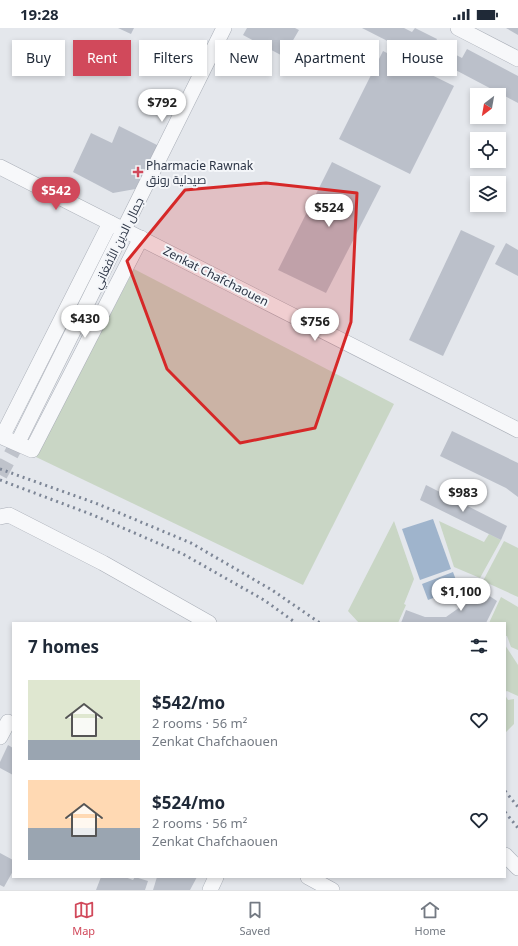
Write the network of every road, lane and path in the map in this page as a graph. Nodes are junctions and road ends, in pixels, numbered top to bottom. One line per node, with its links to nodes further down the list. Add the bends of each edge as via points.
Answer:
1 (224, 28): 6 (street, جمال الدين الأفغاني)
2 (458, 28): 3 (street)
3 (518, 59)
4 (0, 167): 5 (street, Zenkat Chafchaouen)
5 (110, 223): 6 (street, Zenkat Chafchaouen); 7 (street, via 2,437 32,450)
6 (124, 230): 7 (street, Zenkat Chafchaouen); 9 (street, جمال الدين الأفغاني)
7 (141, 238): 8 (street, Zenkat Chafchaouen)
8 (518, 430)
9 (21, 436)
10 (0, 517): 11 (street, via 9,515 96,559)
11 (207, 622)
12 (7, 721): 13 (street)
13 (0, 737)
14 (506, 856): 15 (street)
15 (518, 868)
16 (216, 878): 18 (street)
17 (310, 878): 19 (street)
18 (210, 890)
19 (332, 890)

